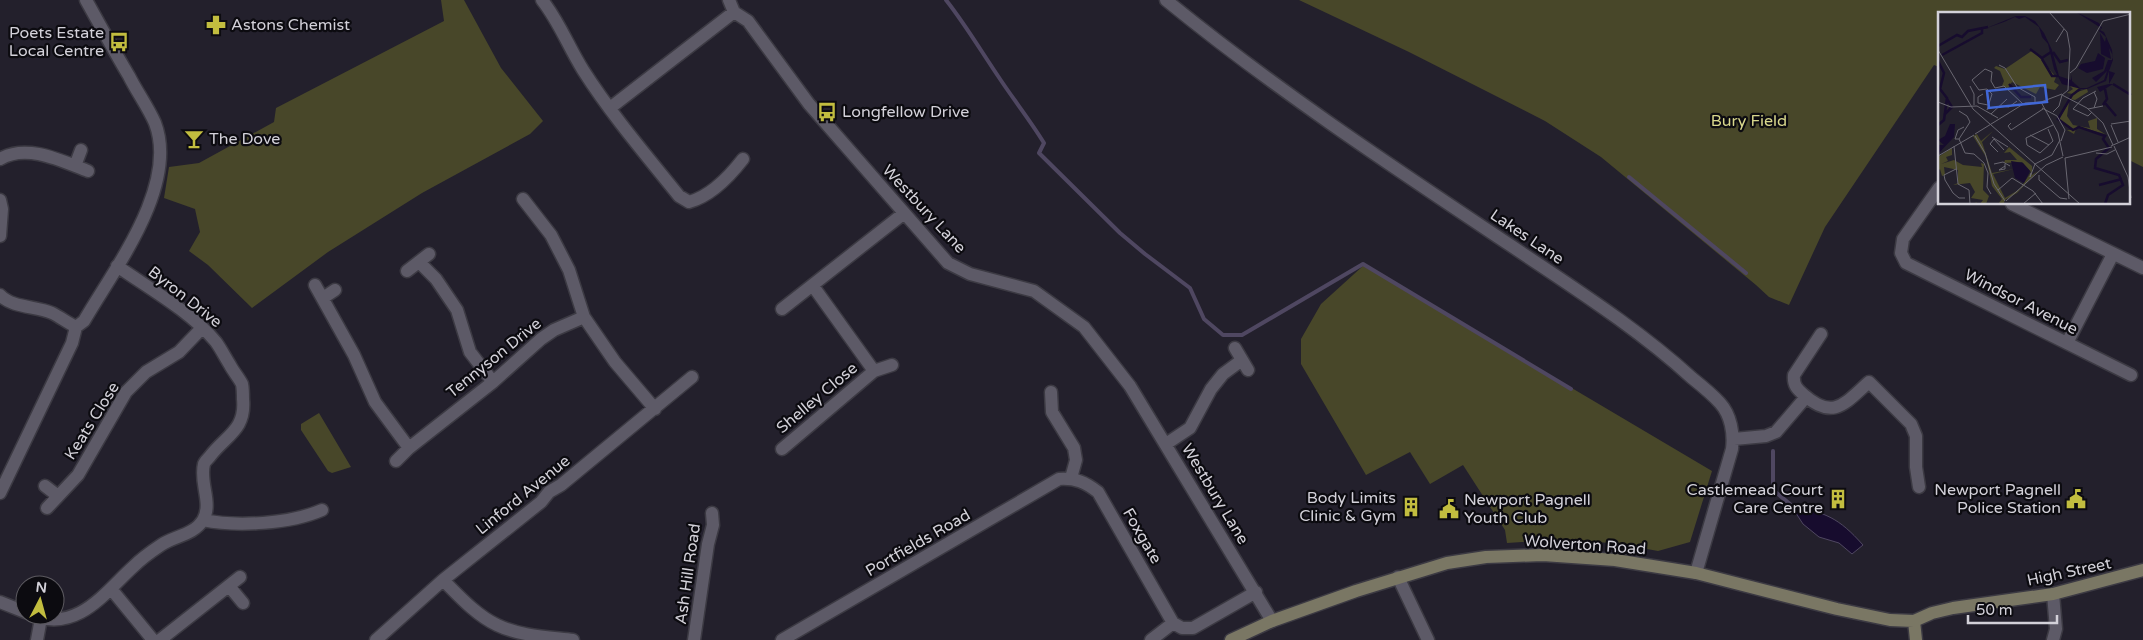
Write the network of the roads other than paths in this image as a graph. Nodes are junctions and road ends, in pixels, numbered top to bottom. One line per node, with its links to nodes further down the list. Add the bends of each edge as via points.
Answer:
1 (86, 0): 18 (street, via 155,124 160,147 157,178 148,209)
2 (542, 0): 5 (street, via 558,20 583,69)
3 (1166, 0): 41 (street, Lakes Lane, via 1331,125 1613,314 1652,344 1722,405)
4 (732, 6): 5 (street); 15 (street, Westbury Lane, via 748,21 809,104)
5 (610, 108): 8 (street, via 679,196 689,202 699,199 730,176)
6 (81, 150): 9 (street)
7 (0, 159): 9 (street, via 23,153 41,154)
8 (742, 159)
9 (76, 166): 10 (street)
10 (88, 171)
11 (1938, 189): 31 (street, Windsor Avenue, via 1903,238 1901,253 1906,262)
12 (523, 198): 27 (street, via 536,205 569,270)
13 (0, 200): 16 (street)
14 (2014, 205): 17 (street)
15 (903, 214): 22 (street); 42 (street, Westbury Lane, via 948,263 970,274 1034,291 1084,327 1130,386)
16 (0, 236)
17 (2113, 254): 19 (street); 31 (street)
18 (117, 266): 28 (street, via 84,321); 29 (street, Byron Drive)
19 (2143, 268)
20 (407, 271): 37 (street, via 424,258 457,310 470,352)
21 (315, 286): 25 (street)
22 (813, 286): 26 (street); 34 (street, Shelley Close)
23 (335, 290): 25 (street)
24 (0, 295): 28 (street, via 16,304 52,314)
25 (323, 298): 43 (street, via 375,402)
26 (782, 309)
27 (584, 317): 37 (street, Tennyson Drive, via 554,330); 40 (street, via 615,362)
28 (76, 327): 49 (street, via 72,343)
29 (202, 328): 50 (street, Keats Close, via 179,352 146,372 126,392 78,475); 54 (street, Byron Drive, via 217,343 242,385 244,412 236,430 204,463 207,505)
30 (1821, 334): 39 (street, via 1794,376 1797,389)
31 (2067, 343): 35 (street, Windsor Avenue)
32 (1234, 348): 42 (street, via 1245,365 1223,374 1210,389 1190,428)
33 (892, 365): 34 (street, Shelley Close)
34 (874, 371): 44 (street, Shelley Close)
35 (2131, 376)
36 (692, 377): 40 (street, Linford Avenue)
37 (493, 382): 43 (street, Tennyson Drive)
38 (1051, 392): 46 (street, via 1052,412 1074,448 1076,460)
39 (1806, 397): 41 (street, via 1776,432); 48 (street, via 1818,406 1836,408 1844,405 1869,382 1911,424 1916,436)
40 (654, 409): 59 (street, Linford Avenue)
41 (1734, 439): 56 (street)
42 (1166, 444): 62 (street, Westbury Lane)
43 (409, 448): 45 (street, Tennyson Drive)
44 (782, 449)
45 (396, 461)
46 (1071, 478): 70 (street, Foxgate, via 1085,482 1098,492); 78 (street, Portfields Road, via 1059,479)
47 (45, 486): 50 (street)
48 (1919, 486)
49 (0, 493)
50 (58, 496): 51 (street, Keats Close)
51 (47, 508)
52 (322, 510): 54 (street, via 273,523 221,524)
53 (712, 513): 77 (street, Ash Hill Road, via 713,525)
54 (203, 520): 61 (street, via 196,529 163,543 134,566)
55 (2143, 570): 63 (street, High Street)
56 (1696, 573): 58 (street, Wolverton Road, via 1615,560 1543,555 1486,557 1447,563); 69 (street, Wolverton Road, via 1837,609 1890,620)
57 (240, 576): 60 (street)
58 (1398, 577): 68 (street, Wolverton Road); 81 (street)
59 (443, 580): 75 (street, Linford Avenue); 76 (street, via 474,610 497,625 521,633)
60 (230, 586): 65 (street); 74 (street)
61 (112, 590): 67 (street, via 89,608); 73 (street)
62 (1256, 592): 68 (street, Westbury Lane); 70 (street, via 1193,628 1182,628)
63 (2052, 594): 69 (street, High Street, via 1953,608); 83 (street, via 2056,629)
64 (0, 602): 66 (street)
65 (243, 602)
66 (15, 608)
67 (65, 618)
68 (1272, 621): 80 (street, Wolverton Road)
69 (1914, 621): 82 (street)
70 (1173, 623): 79 (street)
71 (37, 625): 72 (street)
72 (37, 640)
73 (153, 640)
74 (160, 640)
75 (376, 640)
76 (573, 640)
77 (694, 640)
78 (782, 640)
79 (1151, 640)
80 (1231, 640)
81 (1428, 640)
82 (1916, 640)
83 (2053, 640)

